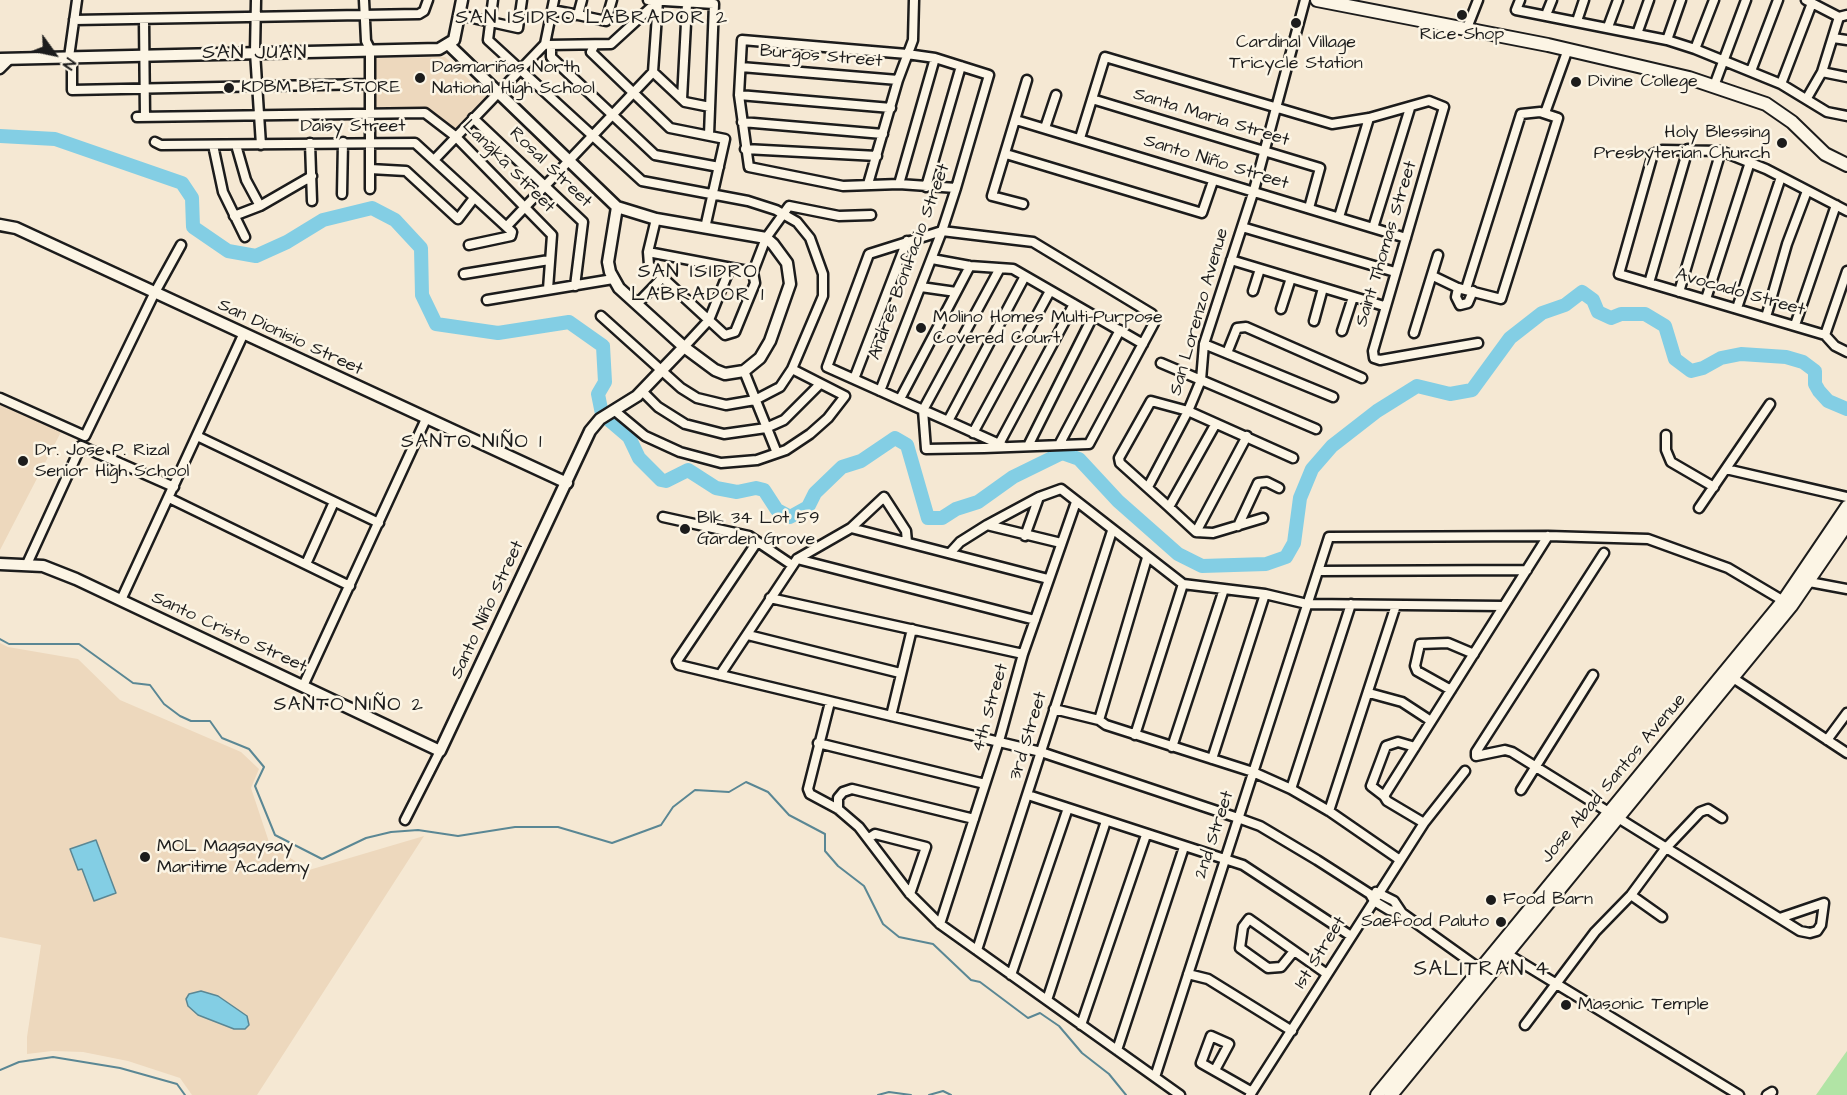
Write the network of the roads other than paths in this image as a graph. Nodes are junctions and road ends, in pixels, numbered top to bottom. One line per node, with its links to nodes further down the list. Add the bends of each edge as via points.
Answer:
1 (77, 0): 35 (street)
2 (256, 0): 34 (street)
3 (364, 0): 32 (street)
4 (428, 0): 32 (street, via 419,14)
5 (462, 0): 29 (street)
6 (493, 0): 38 (street)
7 (522, 0): 38 (street, via 518,28)
8 (554, 0): 28 (street)
9 (582, 0): 30 (street)
10 (612, 0): 30 (street, via 606,21)
11 (648, 0): 25 (street)
12 (914, 0): 52 (street, via 913,40)
13 (1305, 0): 81 (street, San Lorenzo Avenue)
14 (1317, 0): 40 (main road)
15 (1478, 0): 40 (street)
16 (1520, 0): 31 (street, via 1516,10)
17 (1552, 0): 31 (street)
18 (1584, 0): 37 (street)
19 (1618, 0): 39 (street)
20 (1649, 0): 41 (street)
21 (1681, 0): 43 (street)
22 (1714, 0): 50 (street)
23 (1746, 0): 57 (street)
24 (1778, 0): 62 (street)
25 (658, 2): 27 (street); 47 (street, via 616,42); 63 (street)
26 (1809, 2): 33 (street); 69 (street)
27 (687, 4): 78 (street); 80 (street, via 714,4)
28 (552, 10): 30 (street); 46 (street)
29 (459, 15): 38 (street); 45 (street)
30 (578, 15)
31 (1546, 15): 37 (street)
32 (364, 16): 34 (street); 49 (street)
33 (1843, 16): 42 (street)
34 (256, 17): 36 (street); 51 (street)
35 (74, 20): 36 (street); 54 (street)
36 (144, 20): 53 (street)
37 (1577, 21): 39 (street)
38 (489, 22): 60 (street, via 487,39)
39 (1608, 27): 41 (street)
40 (1467, 28): 48 (main road)
41 (1637, 34): 43 (street)
42 (1833, 38): 44 (street); 64 (street)
43 (1667, 40): 50 (street)
44 (1847, 40)
45 (449, 45): 49 (street, via 439,49); 73 (street)
46 (548, 45): 47 (street); 60 (street); 87 (street, via 551,57)
47 (594, 46): 74 (street, via 591,52)
48 (1565, 48): 70 (main road, via 1657,68); 85 (street)
49 (370, 49): 51 (street); 68 (street)
50 (1695, 49): 57 (street)
51 (255, 52): 53 (street); 71 (street)
52 (907, 54): 55 (street); 59 (street, via 742,40); 67 (street)
53 (144, 55): 54 (street); 72 (street)
54 (70, 57): 56 (street); 72 (street, via 72,90)
55 (935, 58): 58 (street); 122 (street)
56 (5, 59): 61 (street)
57 (1724, 60): 62 (street); 70 (street)
58 (961, 66): 124 (street); 125 (street, Andres Bonifacio Street, via 989,75)
59 (741, 67): 67 (street, Burgos Street); 75 (street)
60 (521, 68): 73 (street); 95 (street)
61 (0, 69)
62 (1752, 71): 69 (street)
63 (653, 72): 74 (street); 78 (street)
64 (1822, 72): 65 (street); 77 (street)
65 (1847, 77)
66 (1027, 80): 91 (street)
67 (898, 81): 82 (street)
68 (370, 84): 71 (street); 84 (street)
69 (1781, 84): 77 (street)
70 (1714, 86): 115 (main road, via 1775,109 1825,154)
71 (256, 87): 72 (street); 86 (street)
72 (145, 89): 86 (street, Langka Street, via 141,117)
73 (498, 92): 89 (street); 113 (street)
74 (633, 94): 87 (street); 96 (street, via 670,128)
75 (739, 95): 82 (street); 92 (street)
76 (1056, 95): 93 (street)
77 (1807, 98): 88 (street, via 1827,112)
78 (682, 99): 80 (street)
79 (1092, 99): 81 (street, via 1105,57); 98 (street); 108 (street, Santa Maria Street)
80 (710, 107): 96 (street)
81 (1276, 107): 90 (street, via 1332,124); 108 (street, San Lorenzo Avenue)
82 (891, 108): 94 (street)
83 (1410, 108): 90 (street); 149 (street); 153 (street, Saint Thomas Street, via 1429,101 1444,106)
84 (370, 113): 86 (street, Langka Street); 97 (street, Langka Street, via 425,113); 99 (street)
85 (1542, 113): 180 (street, via 1521,114); 180 (street, via 1558,118 1502,299)
86 (258, 115): 105 (street)
87 (612, 115): 95 (street); 116 (street, via 654,156)
88 (1847, 116)
89 (473, 118): 97 (street); 123 (street, Rosal Street)
90 (1369, 118): 143 (street)
91 (1016, 120): 93 (street, Santo Niño Street); 110 (street)
92 (742, 122): 94 (street); 106 (street)
93 (1045, 128): 98 (street, Santo Niño Street)
94 (883, 134): 111 (street)
95 (593, 135): 113 (street); 130 (street, via 642,181)
96 (709, 135): 116 (street, via 725,139)
97 (455, 136): 112 (street); 136 (street, Langka Street)
98 (1080, 138): 120 (street, Santo Niño Street)
99 (370, 141): 101 (street, Daisy Street); 112 (street, Daisy Street, via 415,143); 117 (street)
100 (155, 142): 103 (street, Daisy Street)
101 (343, 142): 102 (street, Daisy Street); 129 (street)
102 (310, 143): 105 (street, Daisy Street); 118 (street)
103 (213, 145): 104 (street, Daisy Street); 141 (street, via 223,192)
104 (236, 145): 105 (street, Daisy Street); 135 (street, via 246,180)
105 (261, 145)
106 (746, 149): 111 (street); 121 (street, via 752,168 843,186)
107 (1688, 149): 109 (street); 175 (street); 175 (street, Avocado Street, via 1653,154 1619,274)
108 (1264, 151): 127 (street, San Lorenzo Avenue); 138 (street, Santa Maria Street, via 1320,168)
109 (1721, 151): 114 (street); 184 (street)
110 (1006, 154): 120 (street, via 1202,213); 133 (street, via 992,196)
111 (877, 156): 121 (street)
112 (434, 160): 131 (street, Daisy Street)
113 (569, 161): 123 (street); 137 (street)
114 (1750, 162): 119 (street); 187 (street)
115 (1847, 165)
116 (719, 167): 130 (street)
117 (370, 169): 126 (street); 131 (street, via 406,171 458,219)
118 (312, 176): 132 (street); 135 (street)
119 (1781, 177): 128 (street); 192 (street)
120 (1213, 181): 127 (street, Santo Niño Street)
121 (868, 184): 122 (street)
122 (899, 184): 124 (street)
123 (545, 186): 136 (street); 176 (street, Rosal Street, via 584,222)
124 (926, 186): 125 (street)
125 (956, 188): 150 (street, Andres Bonifacio Street)
126 (370, 189)
127 (1254, 190): 138 (street, Santo Niño Street); 147 (street, San Lorenzo Avenue)
128 (1807, 190): 134 (street); 196 (street)
129 (342, 194)
130 (713, 195): 140 (street, via 748,201); 148 (street)
131 (474, 198): 146 (street, Daisy Street)
132 (312, 201)
133 (1023, 204)
134 (1836, 205): 139 (street); 199 (street)
135 (260, 206): 141 (street)
136 (525, 207): 146 (street); 160 (street, Langka Street, via 552,236)
137 (617, 207): 144 (street); 174 (street, via 608,262)
138 (1309, 208): 143 (street, Santo Niño Street)
139 (1847, 211)
140 (782, 213): 142 (street, via 789,206 839,216); 152 (street); 212 (street, via 810,238 823,274 823,296)
141 (234, 216): 151 (street)
142 (871, 216)
143 (1339, 217): 149 (street, Santo Niño Street)
144 (656, 219): 148 (street); 157 (street)
145 (0, 225): 185 (street, San Dionisio Street, via 16,228)
146 (507, 226): 156 (street, Daisy Street, via 511,236)
147 (1242, 227): 161 (street, San Lorenzo Avenue); 168 (street)
148 (705, 228): 152 (street)
149 (1373, 228): 153 (street, Santo Niño Street)
150 (942, 231): 154 (street); 159 (street, Andres Bonifacio Street); 206 (street, via 1033,242 1152,314 1154,323)
151 (245, 237)
152 (766, 238): 167 (street); 213 (street, via 783,254 790,284 770,341 760,358)
153 (1406, 238): 168 (street, Saint Thomas Street)
154 (907, 241): 216 (street); 216 (street, via 869,254 827,367)
155 (181, 245): 185 (street)
156 (469, 245)
157 (648, 252): 163 (street); 172 (street, via 649,264)
158 (1438, 255): 171 (street)
159 (932, 259): 162 (street); 177 (street, Andres Bonifacio Street)
160 (549, 260): 169 (street); 179 (street, Langka Street)
161 (1231, 260): 164 (street); 207 (street, San Lorenzo Avenue)
162 (970, 266): 165 (street); 183 (street)
163 (730, 268): 167 (street); 197 (street)
164 (1260, 269): 173 (street); 182 (street)
165 (999, 270): 170 (street, via 1013,269); 226 (street)
166 (1847, 271): 204 (street)
167 (753, 272): 197 (street, via 755,283 735,332 725,335)
168 (1395, 272): 191 (street, Saint Thomas Street)
169 (464, 274)
170 (1026, 276): 181 (street); 230 (street)
171 (1433, 276): 180 (street); 202 (street)
172 (662, 278): 189 (street); 197 (street)
173 (1291, 278): 178 (street); 193 (street)
174 (614, 279): 176 (street); 189 (street)
175 (1649, 283): 184 (street, Avocado Street)
176 (575, 286): 179 (street)
177 (921, 287): 183 (street); 220 (street, Andres Bonifacio Street)
178 (1323, 288): 186 (street); 198 (street)
179 (548, 289): 188 (street)
180 (1466, 289)
181 (1050, 291): 190 (street); 234 (street)
182 (1253, 291)
183 (956, 292): 223 (street)
184 (1679, 292): 187 (street, Avocado Street)
185 (154, 294): 203 (street, San Dionisio Street); 222 (street, via 86,436)
186 (1353, 297): 191 (street); 201 (street)
187 (1706, 299): 192 (street, Avocado Street)
188 (487, 300)
189 (637, 304): 208 (street)
190 (1074, 304): 195 (street); 239 (street)
191 (1384, 306): 205 (street, Saint Thomas Street, via 1374,358)
192 (1737, 308): 196 (street, Avocado Street)
193 (1281, 309)
194 (601, 316): 214 (street)
195 (1093, 316): 200 (street); 240 (street)
196 (1766, 317): 199 (street, Avocado Street)
197 (709, 320): 208 (street)
198 (1314, 321)
199 (1795, 325): 204 (street, Avocado Street)
200 (1120, 330): 206 (street); 238 (street)
201 (1342, 331)
202 (1414, 333)
203 (243, 335): 229 (street, San Dionisio Street); 236 (street)
204 (1825, 335): 209 (street, Avocado Street)
205 (1478, 343)
206 (1143, 344): 238 (street, via 1089,444)
207 (1204, 344): 210 (street); 217 (street, San Lorenzo Avenue)
208 (684, 347): 213 (street, via 715,370 725,374); 214 (street)
209 (1847, 352)
210 (1227, 353): 215 (street, via 1237,328 1246,327); 221 (street)
211 (1161, 363): 217 (street)
212 (792, 369): 218 (street); 224 (street, via 780,387)
213 (744, 371): 224 (street)
214 (662, 372): 219 (street); 224 (street, via 681,388 711,404)
215 (1362, 378)
216 (854, 379): 220 (street)
217 (1201, 380): 227 (street, San Lorenzo Avenue); 233 (street)
218 (820, 384): 232 (street, via 784,420); 241 (street, via 845,396 810,434)
219 (642, 391): 228 (street); 232 (street, via 674,418 703,431 724,434)
220 (880, 391): 223 (street)
221 (1333, 397)
222 (0, 398)
223 (900, 399): 226 (street)
224 (755, 400): 232 (street)
225 (1770, 404): 243 (street)
226 (923, 410): 230 (street); 239 (street, via 926,449)
227 (1188, 411): 231 (street); 246 (street, San Lorenzo Avenue); 246 (street, via 1155,401 1148,404 1119,458)
228 (613, 412): 241 (street, via 645,436 690,456 740,463); 244 (street, Santo Niño Street, via 590,431)
229 (426, 419): 244 (street, San Dionisio Street); 259 (street)
230 (948, 421): 234 (street)
231 (1215, 425): 237 (street); 254 (street)
232 (766, 428): 241 (street)
233 (1316, 429)
234 (973, 433): 239 (street)
235 (1666, 435): 247 (street, via 1671,462)
236 (197, 436): 245 (street); 252 (street)
237 (1247, 436): 242 (street); 265 (street)
238 (1060, 443): 240 (street)
239 (1002, 446): 240 (street)
240 (1028, 446)
241 (777, 453)
242 (1293, 458)
243 (1726, 469): 247 (street); 250 (street)
244 (567, 483): 318 (street, Santo Niño Street)
245 (174, 487): 251 (street); 276 (street, via 81,446)
246 (1148, 487): 254 (street)
247 (1714, 487): 256 (street)
248 (1279, 488): 261 (street, via 1267,482 1258,483)
249 (1038, 497): 253 (street, via 1061,489); 260 (street); 266 (street)
250 (1847, 497)
251 (169, 498): 277 (street); 288 (street)
252 (334, 502): 259 (street); 277 (street)
253 (1076, 502): 264 (street); 270 (street, 4th Street)
254 (1168, 507): 265 (street)
255 (1847, 507): 262 (main road, Jose Abad Santos Avenue)
256 (1699, 508)
257 (663, 517): 268 (street, via 749,536)
258 (1263, 518): 261 (street)
259 (379, 523): 283 (street)
260 (987, 525): 266 (street); 271 (street, via 960,542)
261 (1238, 526): 265 (street, via 1213,533)
262 (1843, 527): 281 (main road, Jose Abad Santos Avenue)
263 (851, 528): 269 (street); 269 (street, via 884,497 906,531); 274 (street)
264 (1112, 531): 273 (street); 307 (street, 3rd Street)
265 (1196, 532)
266 (1025, 536): 270 (street)
267 (1548, 536): 278 (street); 279 (street, 2nd Street, via 1329,537); 289 (street, via 1654,541 1728,568)
268 (757, 542): 274 (street); 300 (street, via 677,661 682,667)
269 (907, 542): 271 (street)
270 (1061, 543): 280 (street, 4th Street)
271 (951, 553): 280 (street)
272 (1604, 553): 322 (street, via 1476,752 1479,756 1505,750)
273 (1147, 558): 282 (street); 310 (street)
274 (794, 562): 287 (street); 294 (street)
275 (0, 564): 276 (street, Santo Cristo Street)
276 (27, 564): 288 (street, Santo Cristo Street, via 43,566)
277 (306, 564): 283 (street)
278 (1527, 570): 279 (street); 293 (street)
279 (1319, 571): 290 (street, 2nd Street)
280 (1048, 579): 294 (street, 4th Street)
281 (1803, 580): 285 (street); 289 (main road, Jose Abad Santos Avenue)
282 (1183, 584): 284 (street); 312 (street)
283 (350, 586): 303 (street)
284 (1224, 589): 286 (street); 316 (street)
285 (1847, 589)
286 (1265, 594): 290 (street); 321 (street)
287 (770, 598): 295 (street); 296 (street)
288 (121, 600): 303 (street, Santo Cristo Street)
289 (1788, 603): 302 (main road, Jose Abad Santos Avenue)
290 (1307, 604): 291 (street); 324 (street, 2nd Street)
291 (1352, 604): 292 (street); 326 (street)
292 (1396, 605): 293 (street); 305 (street)
293 (1503, 606): 298 (street)
294 (1035, 620): 297 (street, 4th Street)
295 (912, 629): 297 (street); 299 (street)
296 (748, 635): 299 (street); 300 (street)
297 (1023, 654): 314 (street, 4th Street)
298 (1474, 654): 304 (street); 304 (street, via 1448,643 1420,644 1417,671)
299 (900, 673): 309 (street)
300 (720, 675): 306 (street)
301 (1593, 675): 322 (street)
302 (1729, 675): 313 (street); 333 (main road, Jose Abad Santos Avenue)
303 (303, 686): 318 (street, Santo Cristo Street)
304 (1451, 690): 311 (street)
305 (1369, 693): 311 (street, via 1402,702); 332 (street)
306 (830, 702): 309 (street); 315 (street)
307 (1054, 709): 310 (street); 319 (street, 3rd Street)
308 (1847, 713): 313 (street)
309 (891, 716): 314 (street)
310 (1099, 720): 312 (street)
311 (1431, 721): 317 (street)
312 (1135, 735): 316 (street)
313 (1827, 740): 320 (street)
314 (999, 741): 319 (street); 325 (street, 4th Street)
315 (818, 743): 325 (street); 331 (street, via 808,792)
316 (1172, 747): 321 (street)
317 (1415, 747): 329 (street); 329 (street, via 1398,742 1386,746 1371,786)
318 (440, 751): 337 (street)
319 (1041, 752): 328 (street, 3rd Street); 334 (street)
320 (1847, 753)
321 (1212, 759): 324 (street)
322 (1535, 765): 327 (street); 333 (street)
323 (1465, 771): 339 (street, 1st Street)
324 (1253, 772): 326 (street); 334 (street, 2nd Street)
325 (985, 784): 336 (street, 4th Street)
326 (1292, 789): 332 (street)
327 (1521, 790)
328 (1028, 795): 330 (street); 353 (street, 3rd Street)
329 (1384, 796): 339 (street)
330 (1068, 808): 338 (street); 359 (street)
331 (838, 809): 336 (street, via 838,798 852,789); 341 (street)
332 (1329, 811): 345 (street)
333 (1614, 815): 343 (street); 354 (main road, Jose Abad Santos Avenue)
334 (1238, 818): 344 (street, 2nd Street); 347 (street, via 1260,826)
335 (1722, 818): 343 (street, via 1703,809)
336 (974, 819): 351 (street, 4th Street)
337 (405, 820)
338 (1106, 821): 340 (street); 361 (street)
339 (1425, 823): 345 (street, 1st Street)
340 (1146, 835): 342 (street); 362 (street)
341 (869, 838): 346 (street); 346 (street, via 875,834 926,847)
342 (1184, 847): 344 (street); 365 (street)
343 (1665, 849): 348 (street); 350 (street)
344 (1224, 860): 352 (street, via 1243,865); 357 (street, 2nd Street)
345 (1400, 860): 347 (street, 1st Street)
346 (910, 894): 351 (street)
347 (1374, 895): 352 (street, 1st Street); 356 (street, via 1394,902 1402,913)
348 (1631, 895): 349 (street); 360 (street, via 1595,932)
349 (1662, 917)
350 (1780, 918): 350 (street, via 1800,931 1817,931 1824,903)
351 (940, 924): 353 (street)
352 (1351, 936): 358 (street, 1st Street)
353 (977, 950): 359 (street)
354 (1502, 950): 356 (main road, Jose Abad Santos Avenue); 360 (street)
355 (1294, 951): 355 (street, via 1249,919 1244,927 1240,948 1269,968 1281,967); 358 (street)
356 (1483, 972): 370 (main road, Jose Abad Santos Avenue); 371 (main road, Jose Abad Santos Avenue)
357 (1188, 974): 364 (street, via 1208,979); 367 (street, 2nd Street)
358 (1327, 974): 364 (street, 1st Street)
359 (1011, 975): 361 (street)
360 (1556, 983): 363 (street); 372 (street)
361 (1047, 1000): 362 (street)
362 (1081, 1025): 365 (street)
363 (1525, 1026)
364 (1292, 1031): 368 (street, 1st Street)
365 (1117, 1050): 367 (street)
366 (1215, 1070): 368 (street)
367 (1155, 1077): 369 (street)
368 (1251, 1093)
369 (1180, 1095)
370 (1377, 1095)
371 (1391, 1095)
372 (1739, 1095)

